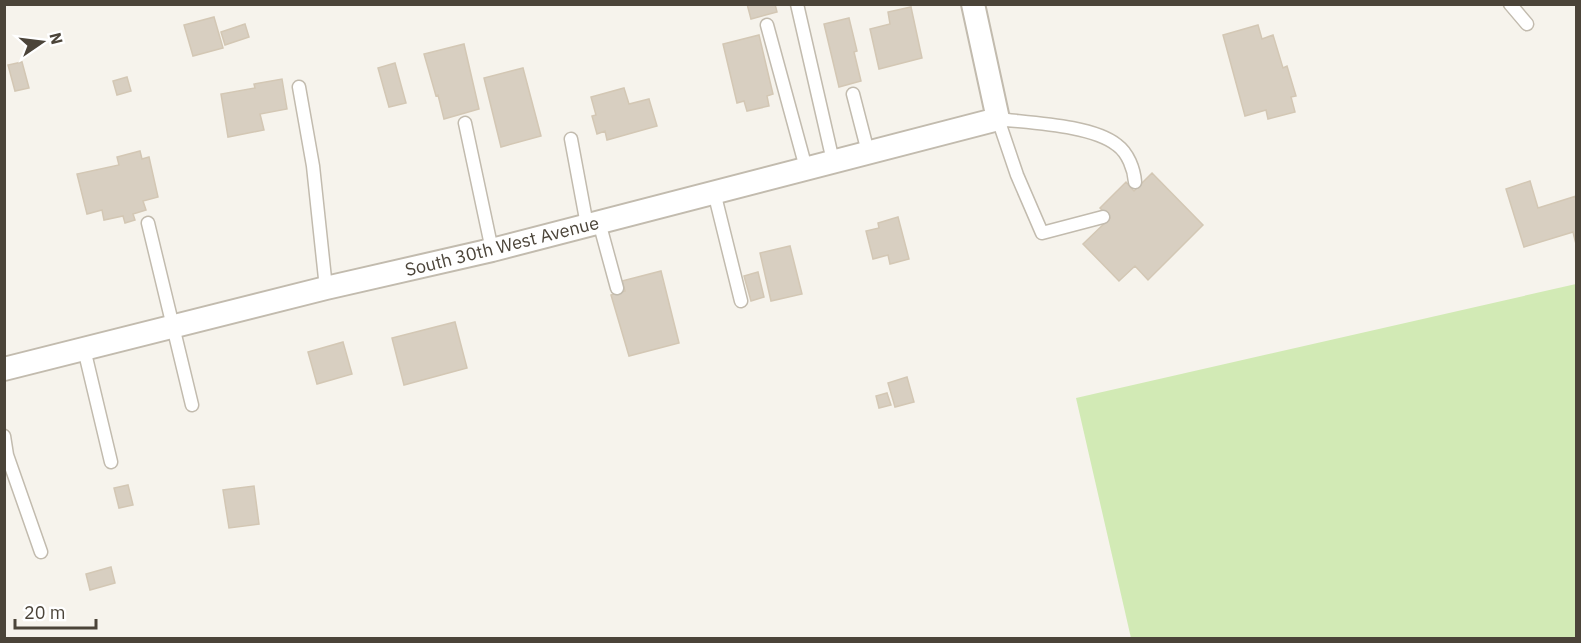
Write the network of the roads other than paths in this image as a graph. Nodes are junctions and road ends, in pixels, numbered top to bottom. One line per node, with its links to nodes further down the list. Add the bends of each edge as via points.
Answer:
1 (797, 4): 12 (lane)
2 (973, 4): 8 (street)
3 (1510, 4): 4 (lane)
4 (1527, 24)
5 (767, 26): 13 (lane)
6 (299, 87): 20 (lane, via 313,166)
7 (853, 94): 11 (lane)
8 (999, 119): 11 (street, South 30th West Avenue); 14 (lane, via 1090,131 1118,145 1134,169); 16 (lane, via 1017,176 1042,233)
9 (465, 123): 19 (lane)
10 (571, 139): 18 (lane)
11 (868, 152): 12 (street, South 30th West Avenue)
12 (833, 161): 13 (street, South 30th West Avenue)
13 (806, 168): 15 (street, South 30th West Avenue)
14 (1135, 182)
15 (714, 192): 18 (street, South 30th West Avenue); 22 (lane)
16 (1103, 217)
17 (147, 223): 23 (lane)
18 (593, 223): 19 (street, South 30th West Avenue); 21 (lane)
19 (492, 250): 20 (street, South 30th West Avenue)
20 (326, 288): 23 (street, South 30th West Avenue)
21 (617, 288)
22 (741, 301)
23 (172, 327): 24 (street, South 30th West Avenue); 26 (lane)
24 (84, 349): 25 (street, South 30th West Avenue); 28 (lane)
25 (4, 369)
26 (192, 405)
27 (4, 436): 29 (lane)
28 (111, 462)
29 (40, 552)

